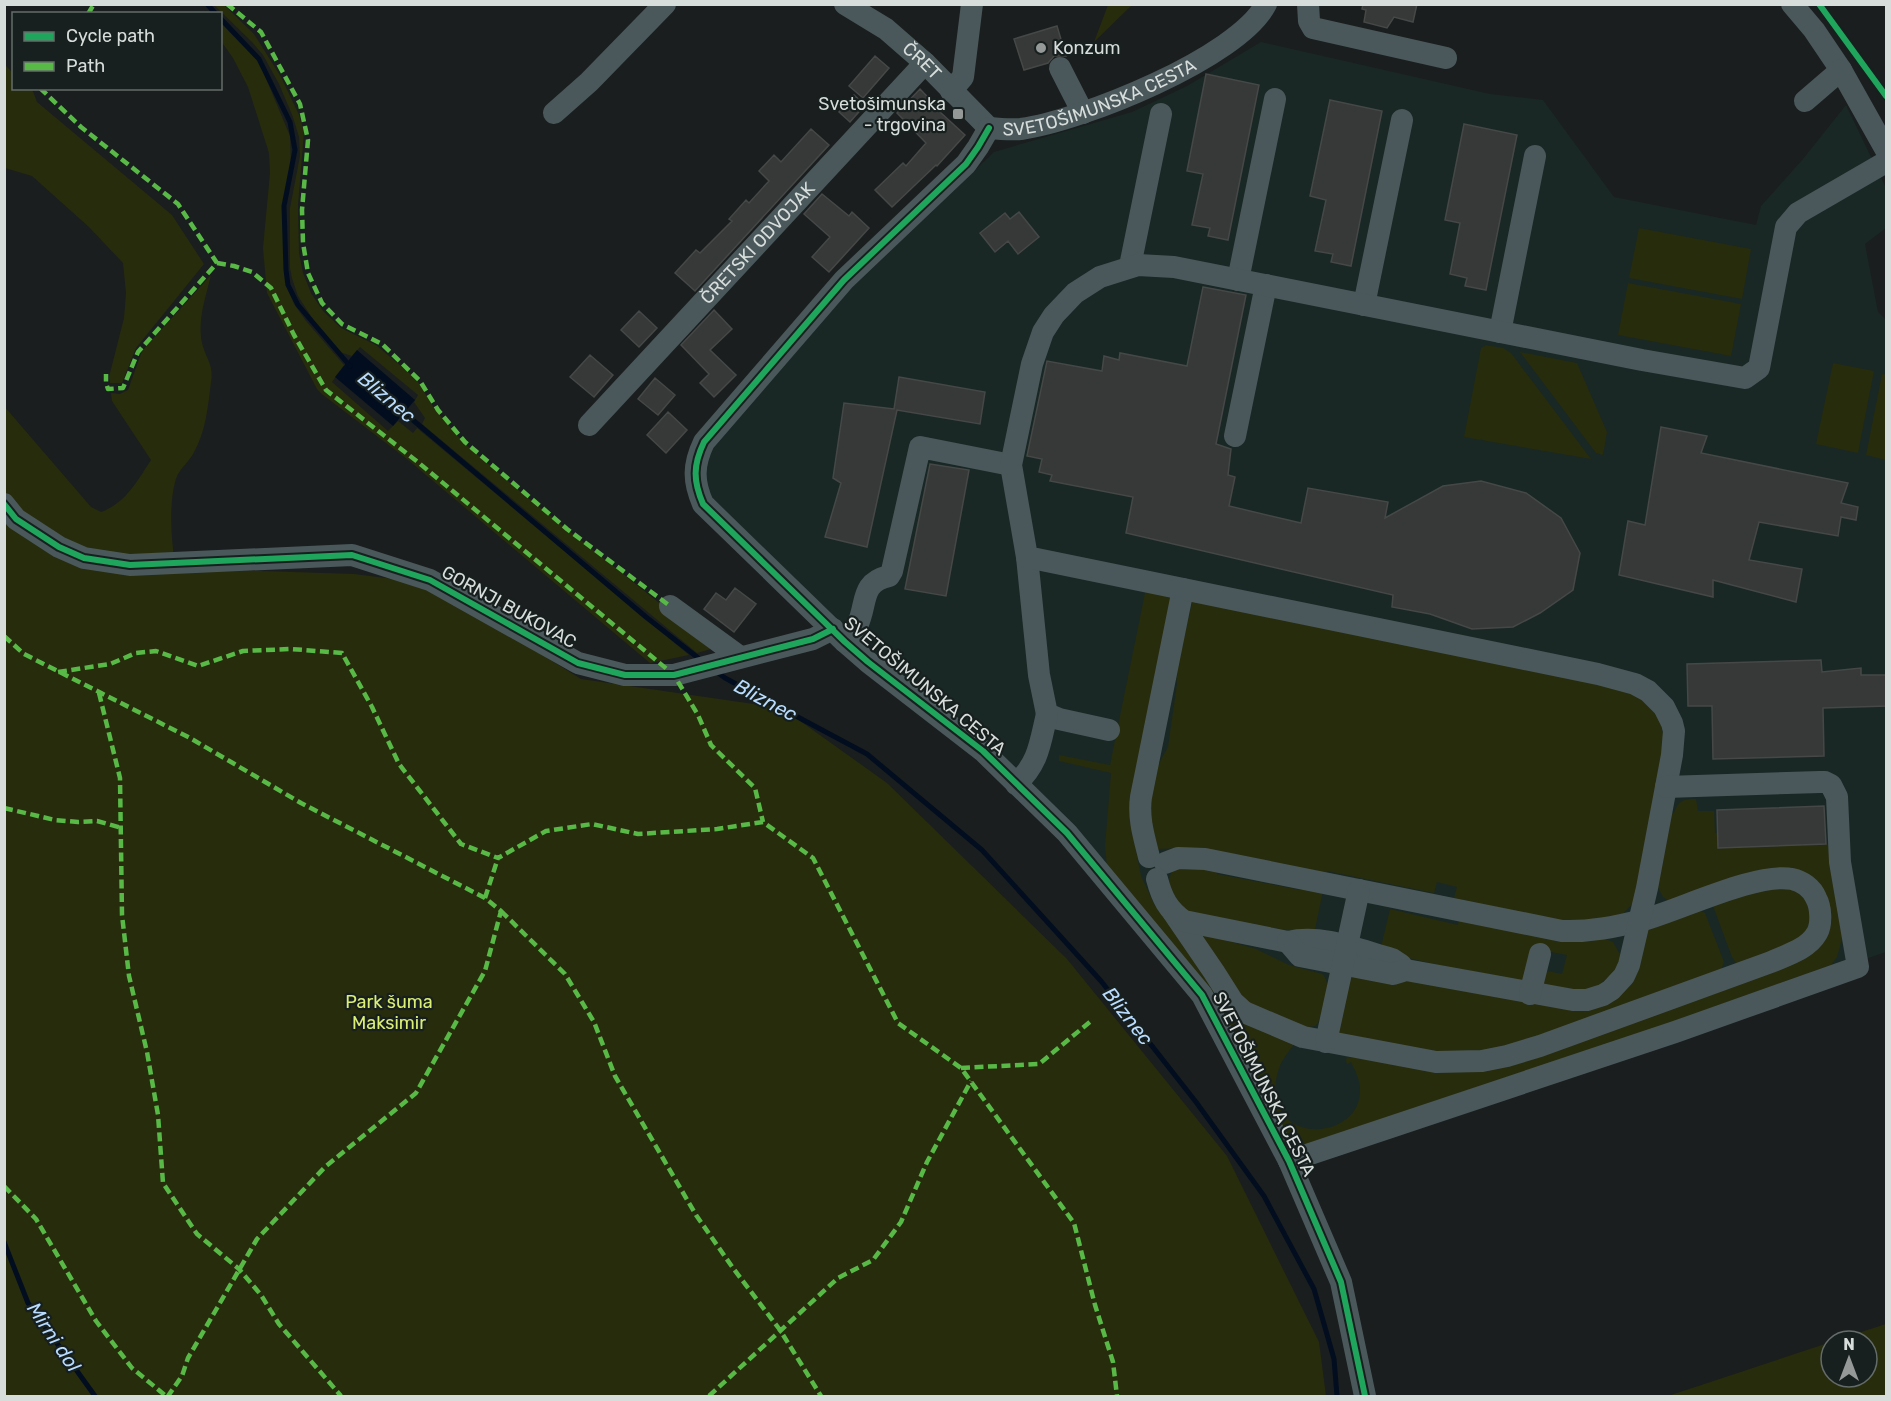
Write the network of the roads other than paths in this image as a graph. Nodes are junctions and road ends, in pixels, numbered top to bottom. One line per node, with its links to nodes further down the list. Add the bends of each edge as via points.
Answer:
1 (665, 4): 14 (street, via 590,82)
2 (845, 4): 8 (street, ČRET, via 886,29)
3 (972, 4): 11 (street, via 963,77)
4 (1266, 4): 15 (street, SVETOŠIMUNSKA CESTA, via 1246,31 1224,47 1136,93)
5 (1308, 4): 7 (street, via 1313,28)
6 (1792, 4): 10 (street)
7 (1446, 58)
8 (925, 63): 11 (street, ČRET); 27 (street, ČRETSKI ODVOJAK)
9 (1060, 68): 15 (street)
10 (1841, 70): 13 (street); 19 (street)
11 (951, 91): 18 (street, ČRET)
12 (1275, 99): 23 (street)
13 (1805, 102)
14 (554, 113)
15 (1083, 113): 18 (street, SVETOŠIMUNSKA CESTA, via 1022,129)
16 (1161, 114): 22 (street)
17 (1402, 120): 25 (street)
18 (989, 128): 34 (street, SVETOŠIMUNSKA CESTA, via 966,164 844,280 704,442 697,456 694,472 703,504)
19 (1887, 150)
20 (1535, 156): 26 (street)
21 (1887, 162): 26 (street, via 1798,213 1785,227 1758,368 1745,378)
22 (1130, 266): 23 (street, via 1164,266); 29 (street, via 1081,288 1048,324 1032,364)
23 (1238, 280): 24 (street)
24 (1266, 285): 25 (street); 28 (street)
25 (1364, 305): 26 (street)
26 (1500, 332)
27 (590, 425)
28 (1235, 436)
29 (1011, 465): 31 (street); 34 (street, via 920,447 892,571 869,586 857,627)
30 (4, 504): 35 (street, GORNJI BUKOVAC, via 16,519 59,547 84,558 130,565 352,555 430,580 578,663 625,675 674,675)
31 (1027, 557): 32 (street); 36 (street, via 1036,654)
32 (1183, 590): 39 (street, via 1635,684 1658,699 1672,723 1673,748); 40 (street, via 1141,797 1142,831)
33 (670, 606): 35 (street)
34 (839, 636): 35 (street, GORNJI BUKOVAC); 38 (street, SVETOŠIMUNSKA CESTA, via 983,751)
35 (733, 659)
36 (1047, 714): 37 (street); 38 (street, via 1032,768)
37 (1109, 730)
38 (1016, 784): 48 (street, SVETOŠIMUNSKA CESTA, via 1067,833 1202,995)
39 (1666, 787): 43 (street); 48 (street, via 1820,782 1831,785 1837,797 1840,862 1858,967)
40 (1157, 866): 41 (street, via 1179,858 1205,859); 42 (street, via 1162,897)
41 (1359, 890): 43 (street, via 1562,931 1598,930); 45 (street)
42 (1173, 912): 45 (street, via 1184,921 1288,942 1304,939); 47 (street, via 1233,1002 1244,1012 1303,1037)
43 (1640, 920): 46 (street, via 1629,965 1611,990 1573,1000); 47 (street, via 1776,878 1791,879 1810,888 1820,918 1812,940 1798,950 1507,1056 1473,1062 1436,1062)
44 (1540, 954): 46 (street)
45 (1345, 956): 46 (street, via 1393,974 1406,970); 47 (street)
46 (1530, 994)
47 (1326, 1042)
48 (1289, 1161): 49 (street, SVETOŠIMUNSKA CESTA, via 1341,1282)
49 (1365, 1396)

